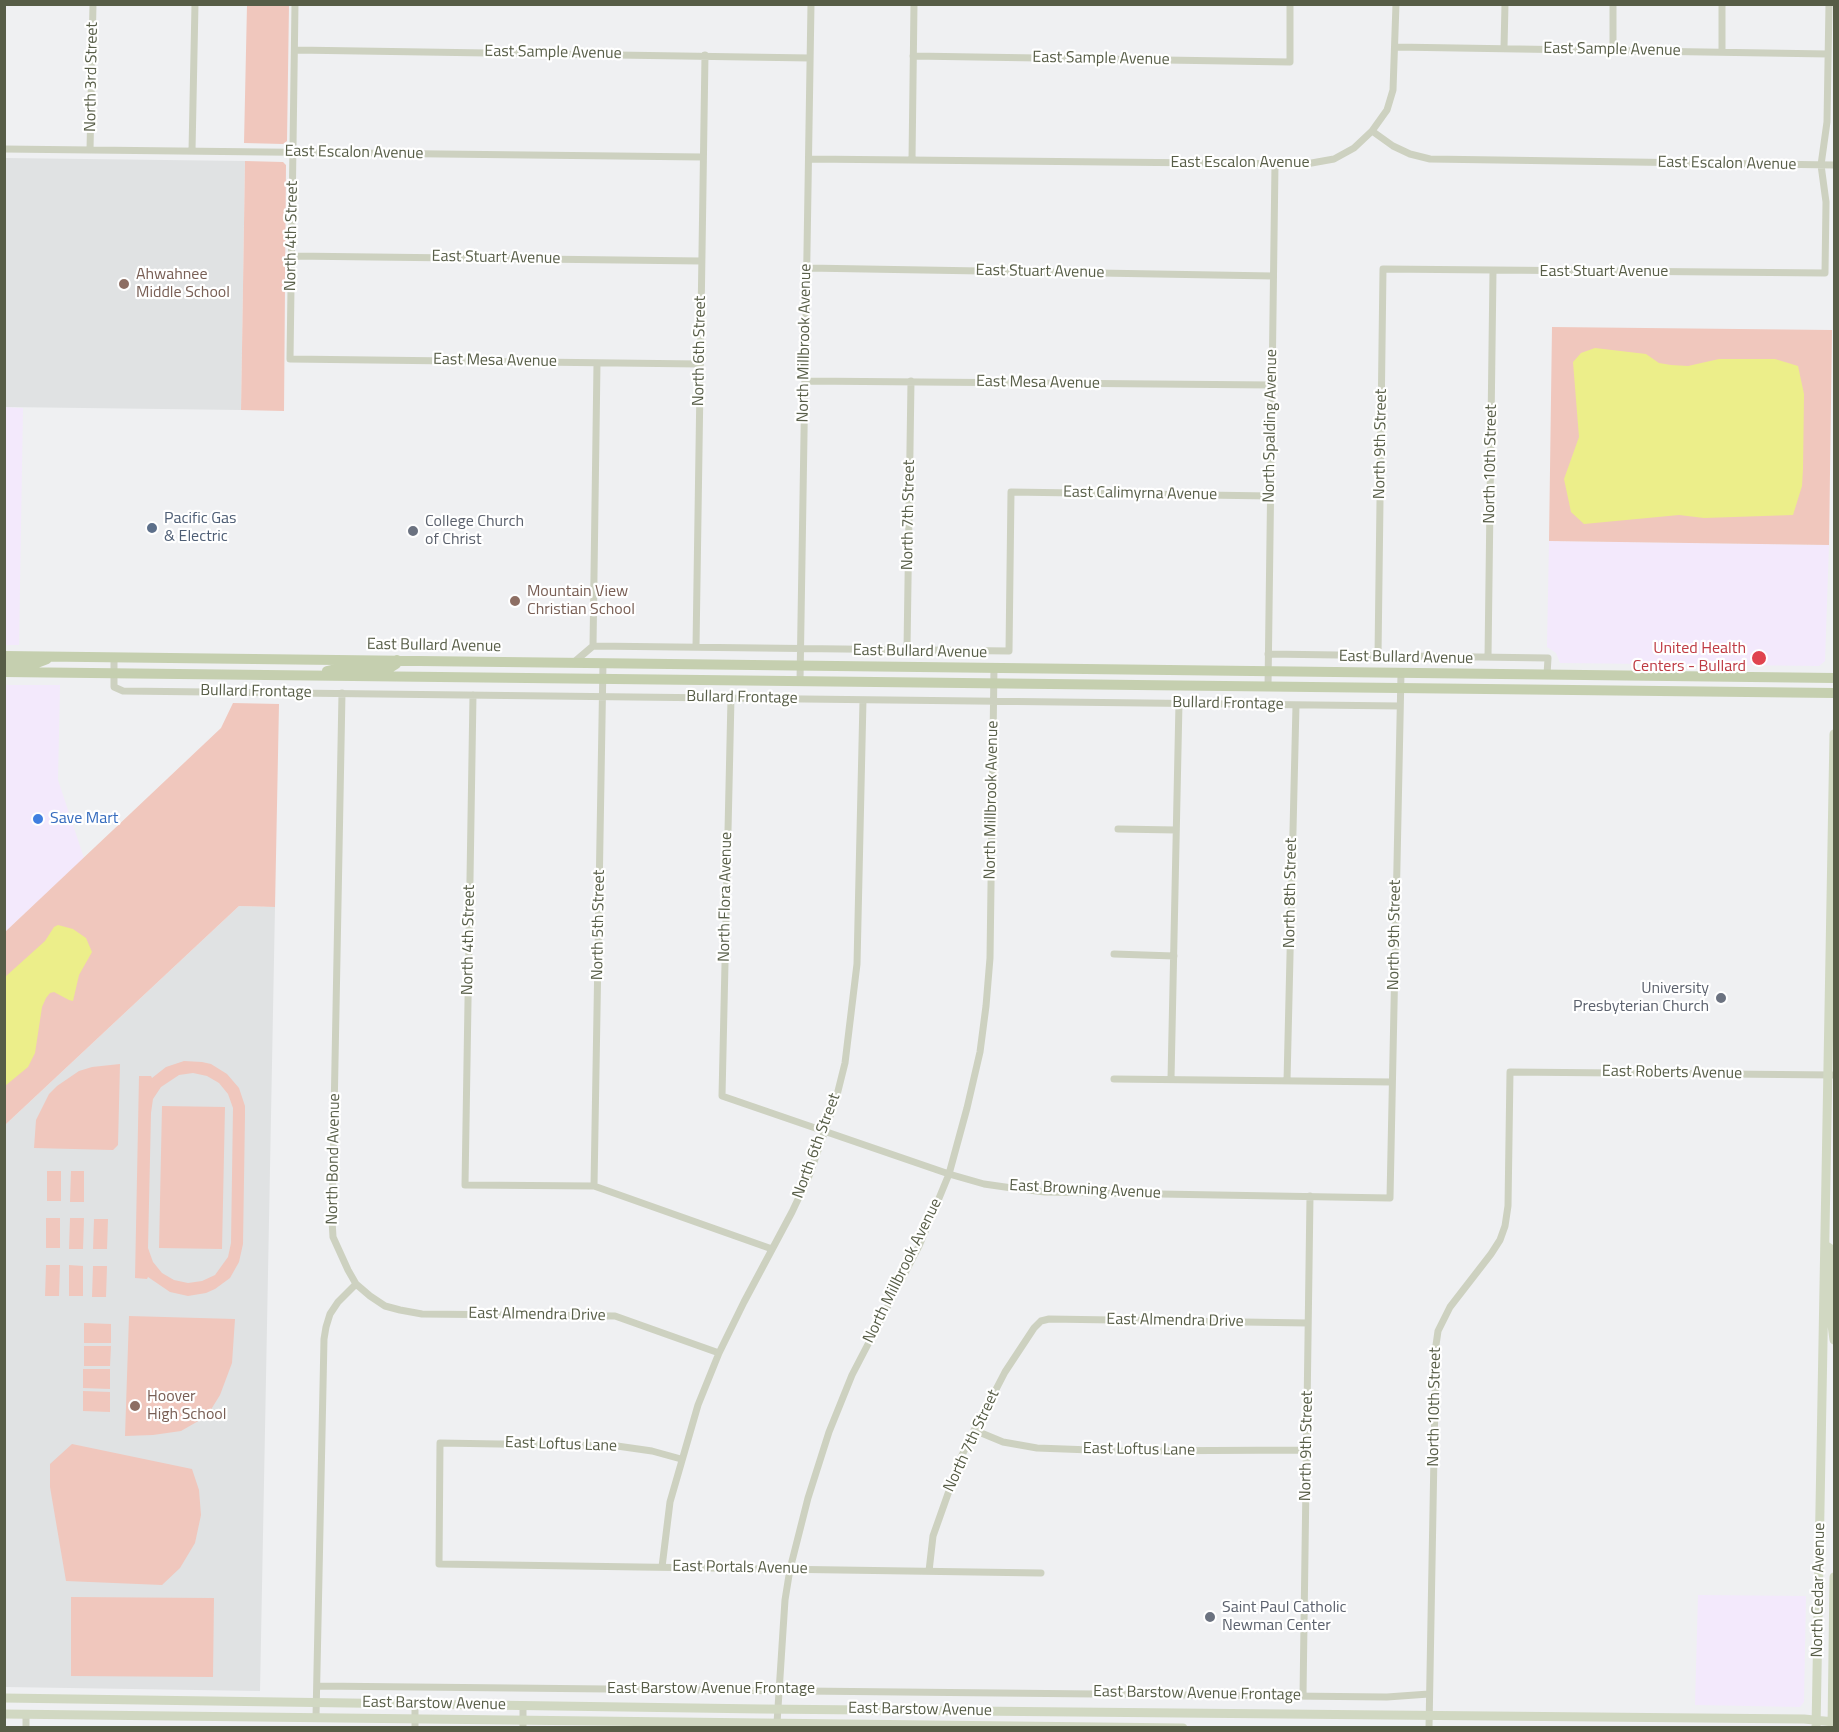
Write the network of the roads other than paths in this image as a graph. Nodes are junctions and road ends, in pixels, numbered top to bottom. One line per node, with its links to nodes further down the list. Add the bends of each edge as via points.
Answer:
1 (93, 4): 23 (street, North 3rd Street)
2 (195, 4): 24 (street)
3 (296, 4): 14 (street, North 4th Street)
4 (811, 4): 20 (street, North Millbrook Avenue)
5 (914, 4): 19 (street)
6 (1290, 4): 19 (street, East Sample Avenue, via 1290,62)
7 (1396, 4): 12 (street)
8 (1504, 4): 13 (street)
9 (1613, 4): 15 (street)
10 (1722, 4): 16 (street)
11 (1829, 4): 17 (street)
12 (1395, 47): 13 (street, East Sample Avenue); 21 (street, via 1393,90 1387,110)
13 (1504, 48): 15 (street, East Sample Avenue)
14 (295, 50): 18 (street, East Sample Avenue); 25 (street, North 4th Street)
15 (1613, 50): 16 (street, East Sample Avenue)
16 (1722, 51): 17 (street, East Sample Avenue)
17 (1828, 54): 30 (street, via 1827,122)
18 (705, 55): 20 (street, East Sample Avenue); 26 (street, North 6th Street)
19 (913, 56): 28 (street)
20 (810, 58): 27 (street, North Millbrook Avenue)
21 (1372, 131): 29 (street, East Escalon Avenue, via 1354,148 1334,159); 30 (street, East Escalon Avenue, via 1392,146 1430,159)
22 (4, 149): 23 (street, East Escalon Avenue)
23 (90, 150): 24 (street, East Escalon Avenue)
24 (192, 151): 25 (street, East Escalon Avenue)
25 (293, 152): 26 (street, East Escalon Avenue); 32 (street, North 4th Street)
26 (703, 156): 33 (street, North 6th Street)
27 (809, 159): 28 (street, East Escalon Avenue); 34 (street, North Millbrook Avenue)
28 (912, 160): 29 (street, East Escalon Avenue)
29 (1275, 164): 37 (street, North Spalding Avenue)
30 (1821, 165): 31 (street, East Escalon Avenue); 36 (street, East Stuart Avenue, via 1826,202 1825,273)
31 (1834, 165)
32 (292, 256): 33 (street, East Stuart Avenue); 38 (street, North 4th Street)
33 (701, 261): 40 (street, North 6th Street)
34 (807, 268): 37 (street, East Stuart Avenue); 41 (street, North Millbrook Avenue)
35 (1383, 269): 36 (street, East Stuart Avenue); 50 (street, North 9th Street)
36 (1493, 271): 54 (street, North 10th Street)
37 (1273, 276): 43 (street, North Spalding Avenue)
38 (290, 359): 39 (street, East Mesa Avenue)
39 (597, 363): 40 (street, East Mesa Avenue); 45 (street)
40 (699, 364): 46 (street, North 6th Street)
41 (805, 381): 42 (street, East Mesa Avenue); 47 (street, North Millbrook Avenue)
42 (911, 381): 43 (street, East Mesa Avenue); 48 (street, North 7th Street)
43 (1272, 385): 44 (street, North Spalding Avenue)
44 (1270, 496): 48 (street, East Calimyrna Avenue, via 1011,492 1009,651); 49 (street, North Spalding Avenue)
45 (593, 646): 46 (street); 56 (street)
46 (696, 647): 47 (street)
47 (800, 648): 48 (street); 59 (street, North Millbrook Avenue)
48 (907, 649)
49 (1268, 654): 50 (street); 61 (street, North Spalding Avenue)
50 (1378, 655): 54 (street)
51 (4, 656): 52 (main road, East Bullard Avenue)
52 (53, 656): 53 (main road, East Bullard Avenue); 58 (main road, via 34,664)
53 (114, 657): 55 (main road, East Bullard Avenue); 63 (street)
54 (1488, 657): 66 (street, via 1548,658)
55 (397, 660): 56 (main road, East Bullard Avenue); 65 (main road, via 388,669 340,668)
56 (573, 663): 57 (main road, East Bullard Avenue)
57 (603, 663): 59 (main road, East Bullard Avenue); 68 (street, North 5th Street)
58 (4, 664)
59 (800, 665): 60 (main road, East Bullard Avenue); 69 (street, North Millbrook Avenue)
60 (994, 668): 61 (main road, East Bullard Avenue); 70 (street, North Millbrook Avenue)
61 (1268, 670): 64 (main road, East Bullard Avenue); 71 (street, North Spalding Avenue)
62 (4, 672): 63 (main road, East Bullard Avenue)
63 (113, 673): 65 (main road, East Bullard Avenue); 73 (street, Bullard Frontage, via 114,687 123,691)
64 (1401, 673): 66 (main road, East Bullard Avenue); 72 (street, North 9th Street)
65 (306, 675): 68 (main road, East Bullard Avenue)
66 (1547, 675): 67 (main road, East Bullard Avenue)
67 (1834, 678)
68 (603, 679): 69 (main road, East Bullard Avenue); 76 (street, North 5th Street)
69 (800, 681): 70 (main road, East Bullard Avenue)
70 (994, 684): 71 (main road, East Bullard Avenue); 79 (street, North Millbrook Avenue)
71 (1268, 687): 72 (main road, East Bullard Avenue)
72 (1400, 689): 74 (main road, East Bullard Avenue); 82 (street, North 9th Street)
73 (342, 693): 75 (street, Bullard Frontage); 102 (street, North Bond Avenue, via 332,1220 338,1252)
74 (1834, 693)
75 (473, 695): 76 (street, Bullard Frontage); 97 (street, North 4th Street, via 465,1185)
76 (603, 696): 77 (street, Bullard Frontage); 97 (street, North 5th Street)
77 (731, 698): 78 (street, Bullard Frontage); 94 (street, North Flora Avenue)
78 (864, 700): 79 (street, Bullard Frontage); 95 (street, North 6th Street, via 857,964 844,1063)
79 (993, 701): 80 (street, Bullard Frontage); 96 (street, North Millbrook Avenue, via 986,1006 968,1108)
80 (1179, 703): 81 (street, Bullard Frontage); 85 (street)
81 (1296, 705): 82 (street, Bullard Frontage); 92 (street, North 8th Street)
82 (1400, 706): 93 (street, North 9th Street)
83 (1834, 734): 89 (main road, North Cedar Avenue)
84 (1118, 829): 85 (street)
85 (1176, 830): 87 (street)
86 (1114, 954): 87 (street)
87 (1174, 956): 91 (street)
88 (1510, 1071): 89 (street, East Roberts Avenue); 118 (street, North 10th Street, via 1505,1226 1491,1254 1450,1307 1436,1345)
89 (1832, 1075): 100 (main road, North Cedar Avenue)
90 (1114, 1078): 91 (street)
91 (1171, 1079): 92 (street)
92 (1287, 1081): 93 (street)
93 (1392, 1082): 99 (street, North 9th Street)
94 (722, 1096): 95 (street, East Browning Avenue)
95 (825, 1132): 96 (street, East Browning Avenue); 101 (street, North 6th Street, via 809,1176)
96 (948, 1174): 98 (street, East Browning Avenue, via 984,1184 1045,1191); 112 (street, North Millbrook Avenue, via 919,1246 852,1375 829,1432)
97 (594, 1186): 101 (street)
98 (1310, 1196): 99 (street, East Browning Avenue); 104 (street, North 9th Street)
99 (1390, 1198)
100 (1826, 1245): 105 (main road, via 1833,1254); 134 (main road, North Cedar Avenue)
101 (772, 1249): 106 (street, North 6th Street)
102 (356, 1284): 106 (street, East Almendra Drive, via 385,1305 400,1310 422,1314 615,1316); 116 (street, via 330,1314 325,1333)
103 (1041, 1321): 104 (street, East Almendra Drive); 107 (street, North 7th Street, via 1005,1372)
104 (1308, 1323): 108 (street, North 9th Street)
105 (1834, 1340)
106 (719, 1353): 109 (street, North 6th Street)
107 (974, 1430): 108 (street, East Loftus Lane, via 1003,1442 1037,1448); 113 (street, North 7th Street, via 940,1514)
108 (1306, 1450): 119 (street, North 9th Street)
109 (681, 1459): 110 (street, East Loftus Lane, via 617,1446 440,1443); 111 (street, North 6th Street, via 670,1502)
110 (438, 1564): 111 (street, East Portals Avenue)
111 (662, 1567): 112 (street, East Portals Avenue)
112 (790, 1569): 113 (street, East Portals Avenue); 117 (street, North Millbrook Avenue)
113 (928, 1571): 114 (street, East Portals Avenue)
114 (1041, 1573)
115 (1834, 1577): 132 (main road, North Cedar Avenue)
116 (317, 1686): 117 (street, East Barstow Avenue Frontage); 121 (street)
117 (780, 1689): 119 (street, East Barstow Avenue Frontage); 124 (street, North Millbrook Avenue)
118 (1429, 1694): 119 (street, East Barstow Avenue Frontage); 128 (street, North 10th Street)
119 (1303, 1696)
120 (4, 1698): 121 (main road, East Barstow Avenue)
121 (317, 1702): 122 (main road, East Barstow Avenue); 129 (street)
122 (415, 1704): 123 (main road, East Barstow Avenue); 130 (street)
123 (523, 1705): 124 (main road, East Barstow Avenue); 133 (street)
124 (779, 1709): 125 (main road, East Barstow Avenue); 131 (street, North Millbrook Avenue)
125 (1040, 1712): 128 (main road, East Barstow Avenue); 135 (street)
126 (4, 1714): 127 (main road, East Barstow Avenue)
127 (26, 1714): 129 (main road, East Barstow Avenue); 136 (street)
128 (1429, 1716): 134 (main road, East Barstow Avenue); 138 (street, North 10th Street)
129 (316, 1717): 130 (main road, East Barstow Avenue)
130 (415, 1723): 133 (main road, East Barstow Avenue)
131 (777, 1723): 133 (main road, East Barstow Avenue); 135 (main road, East Barstow Avenue)
132 (1833, 1723): 134 (main road, East Barstow Avenue)
133 (523, 1724)
134 (1817, 1724)
135 (1040, 1727): 137 (main road, East Barstow Avenue)
136 (26, 1728)
137 (1183, 1728)
138 (1429, 1728)

